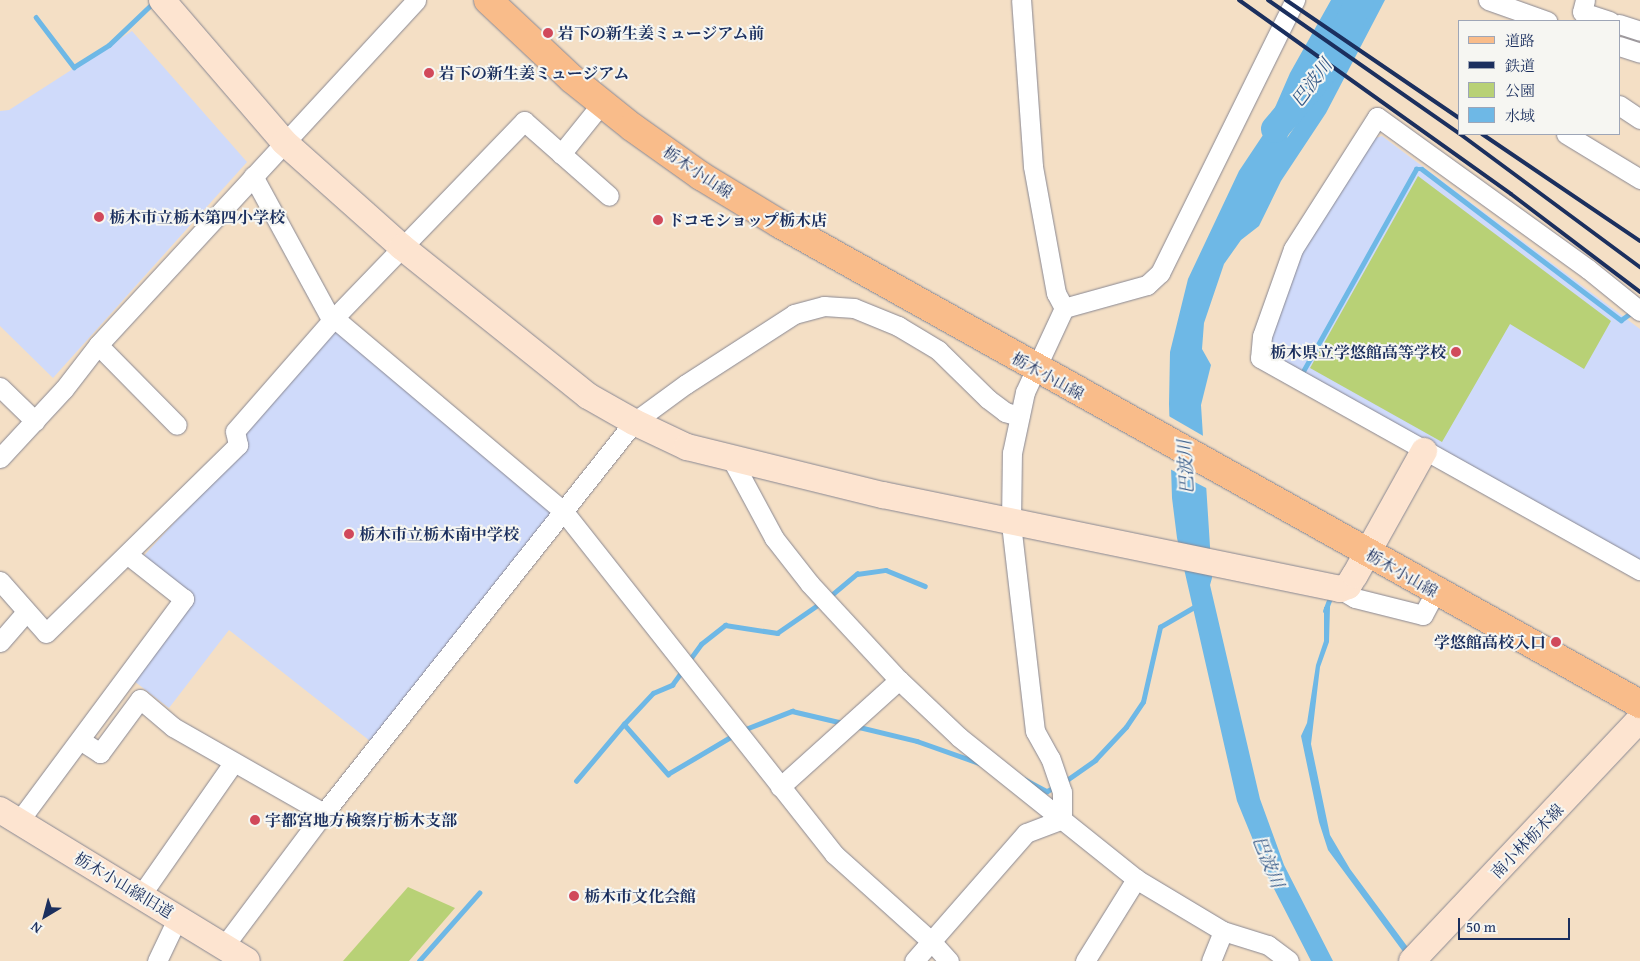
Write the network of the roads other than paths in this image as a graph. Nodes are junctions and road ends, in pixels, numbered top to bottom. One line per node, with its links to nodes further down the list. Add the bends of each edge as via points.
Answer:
1 (162, 0): 18 (street)
2 (416, 0): 18 (street)
3 (488, 0): 14 (main road, 栃木小山線)
4 (1021, 0): 25 (street, via 1033,166 1056,293)
5 (1294, 0): 25 (street, via 1160,273 1147,285)
6 (1488, 0): 8 (street)
7 (1585, 0): 9 (street, via 1582,12)
8 (1544, 20)
9 (1607, 20)
10 (1620, 24): 11 (street)
11 (1640, 31)
12 (1620, 46): 13 (street)
13 (1640, 53)
14 (602, 103): 19 (street); 24 (main road, 栃木小山線, via 701,176)
15 (1620, 106): 16 (street)
16 (1640, 119)
17 (1568, 135): 21 (street)
18 (284, 142): 20 (street); 23 (street)
19 (561, 154): 22 (street); 23 (street, via 524,121)
20 (253, 176): 27 (street); 29 (street)
21 (1640, 179)
22 (609, 196)
23 (402, 246): 27 (street); 34 (street, via 548,366 588,396)
24 (910, 299): 28 (street); 30 (main road, 栃木小山線)
25 (1064, 308): 30 (street)
26 (1640, 311): 36 (street, via 1588,268 1377,117 1292,249 1262,336 1260,358)
27 (333, 319): 39 (street); 42 (street, via 235,431 238,445)
28 (898, 326): 32 (street, via 938,350 1005,412); 34 (street, via 854,308 824,306 794,314)
29 (98, 345): 33 (street); 35 (street)
30 (1034, 368): 32 (street); 41 (main road, 栃木小山線)
31 (0, 387): 33 (street)
32 (1019, 416): 40 (street, via 1012,453)
33 (35, 421): 37 (street)
34 (634, 422): 38 (street, via 687,447); 39 (street)
35 (177, 425)
36 (1424, 451): 41 (street); 43 (street)
37 (0, 458)
38 (732, 460): 40 (street); 49 (street, via 774,538 810,584)
39 (564, 512): 54 (street); 55 (street)
40 (1011, 522): 45 (street); 57 (street, via 1035,731 1050,758 1062,792)
41 (1368, 553): 45 (street, via 1348,586); 46 (main road, 栃木小山線)
42 (128, 556): 47 (street, via 46,632); 52 (street, via 184,599)
43 (1640, 570)
44 (0, 581): 47 (street)
45 (1340, 589): 46 (street, via 1355,598 1423,615)
46 (1434, 592): 50 (main road, 栃木小山線)
47 (25, 613): 48 (street)
48 (0, 642)
49 (899, 680): 54 (street); 57 (street, via 959,737)
50 (1640, 704)
51 (1640, 719): 64 (street, 南小林栃木線)
52 (80, 740): 53 (street, via 100,753 140,699 173,727); 56 (street)
53 (233, 764): 55 (street); 59 (street)
54 (780, 787): 62 (street, via 834,854)
55 (324, 813): 63 (street)
56 (10, 815): 59 (street, 栃木小山線旧道)
57 (1062, 819): 58 (street); 62 (street, via 1026,833)
58 (1136, 879): 61 (street); 69 (street)
59 (141, 895): 60 (street, 栃木小山線旧道)
60 (178, 917): 63 (street, 栃木小山線旧道); 65 (street)
61 (1223, 931): 70 (street); 71 (street, via 1268,945)
62 (931, 941): 67 (street); 68 (street)
63 (224, 946): 66 (street, 栃木小山線旧道)
64 (1414, 959)
65 (157, 961)
66 (247, 961)
67 (914, 961)
68 (949, 961)
69 (1085, 961)
70 (1211, 961)
71 (1289, 961)

